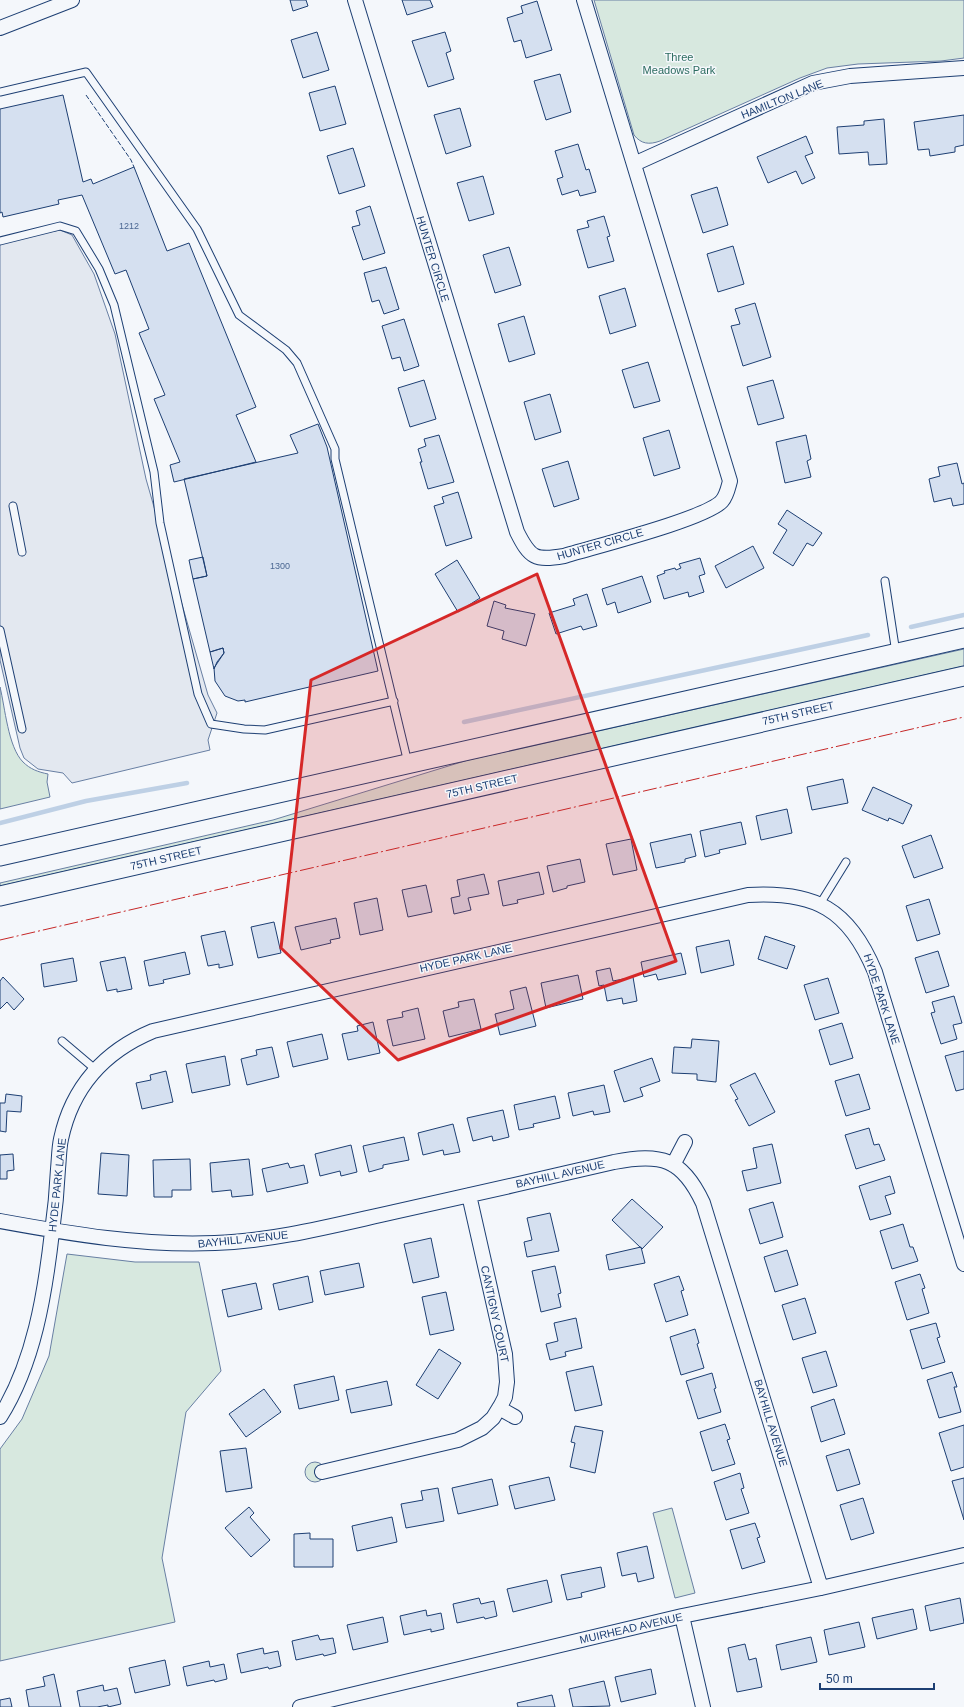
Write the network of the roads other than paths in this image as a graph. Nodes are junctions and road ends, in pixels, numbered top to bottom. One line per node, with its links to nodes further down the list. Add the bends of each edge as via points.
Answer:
1 (72, 0): 4 (street)
2 (354, 0): 7 (street, HUNTER CIRCLE, via 517,532 527,551 539,558 564,556 678,521 710,509 722,501 728,492 730,481)
3 (584, 0): 7 (street, HUNTER CIRCLE)
4 (0, 28)
5 (964, 68): 7 (street, HAMILTON LANE, via 850,76 814,84)
6 (0, 92): 16 (lane, via 86,72 197,229 239,315 286,350 297,363 335,449 335,459)
7 (634, 164)
8 (0, 241): 16 (lane, via 60,226 68,227 76,231 99,268 114,306 137,396 154,472 165,549 198,694 210,724 265,730)
9 (13, 506): 10 (lane)
10 (22, 552)
11 (885, 581): 14 (lane)
12 (0, 630): 17 (lane)
13 (964, 638): 14 (main road)
14 (896, 654): 18 (main road)
15 (964, 676): 21 (main road, 75TH STREET)
16 (394, 701): 18 (lane)
17 (22, 729)
18 (408, 763): 19 (main road)
19 (0, 856)
20 (846, 862): 22 (lane)
21 (0, 896)
22 (820, 904): 24 (street, HYDE PARK LANE, via 793,895 773,893 727,899 153,1031 112,1054); 30 (street, HYDE PARK LANE, via 843,920 858,938 875,972)
23 (62, 1041): 24 (lane)
24 (95, 1069): 29 (street, HYDE PARK LANE, via 70,1109 61,1139)
25 (685, 1142): 26 (street)
26 (674, 1165): 27 (street, BAYHILL AVENUE, via 658,1159 640,1157); 36 (street, BAYHILL AVENUE, via 689,1177 703,1203)
27 (469, 1195): 29 (street, BAYHILL AVENUE, via 321,1228 240,1241 184,1244 146,1242); 31 (street, CANTIGNY COURT, via 505,1354 507,1390)
28 (0, 1221): 29 (street, BAYHILL AVENUE)
29 (52, 1231): 32 (street, HYDE PARK LANE, via 40,1310 29,1352 18,1383)
30 (964, 1264)
31 (499, 1408): 33 (street); 34 (street, CANTIGNY COURT, via 482,1428 458,1440)
32 (0, 1417)
33 (514, 1417)
34 (322, 1472)
35 (964, 1555): 36 (street, MUIRHEAD AVENUE)
36 (821, 1588): 37 (street, MUIRHEAD AVENUE)
37 (682, 1616): 38 (street, MUIRHEAD AVENUE); 39 (street)
38 (300, 1707)
39 (703, 1707)

